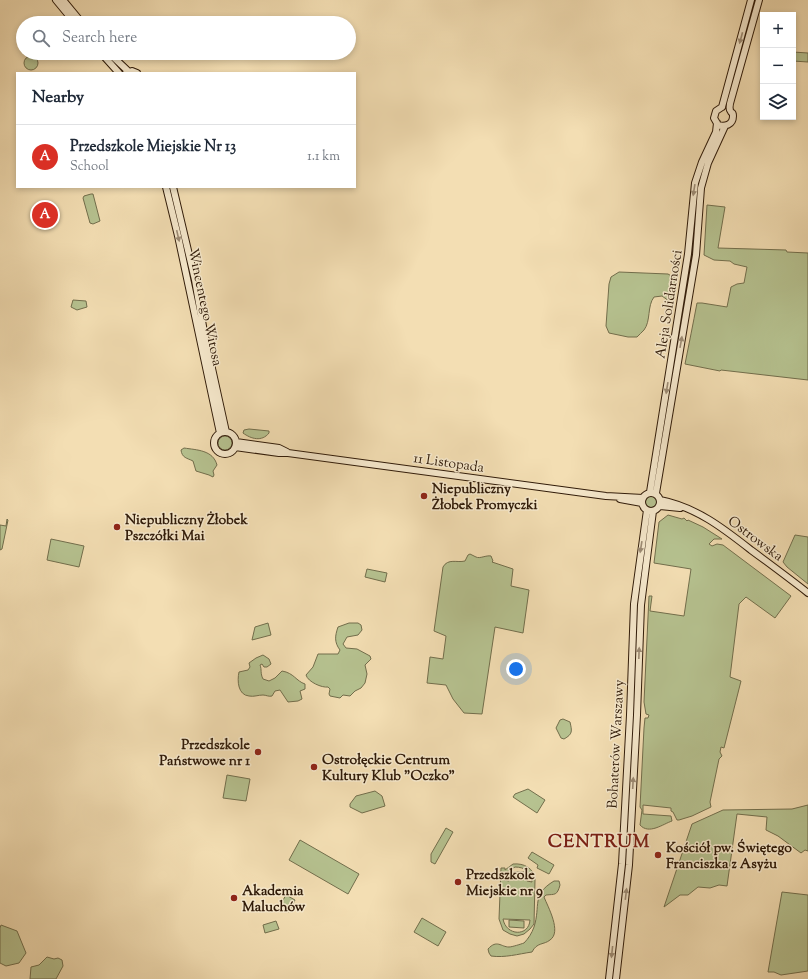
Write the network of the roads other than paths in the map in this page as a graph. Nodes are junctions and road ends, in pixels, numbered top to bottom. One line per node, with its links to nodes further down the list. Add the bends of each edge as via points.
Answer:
1 (56, 0): 5 (main road)
2 (63, 0): 6 (main road)
3 (751, 0): 11 (main road, one-way to 11)
4 (759, 0): 12 (main road, via 730,100)
5 (69, 16)
6 (76, 16)
7 (107, 60): 9 (main road)
8 (115, 60): 10 (main road)
9 (118, 72)
10 (127, 72)
11 (722, 107): 12 (main road); 13 (main road, via 714,114)
12 (730, 110): 14 (main road, via 733,119)
13 (717, 123): 14 (main road); 19 (main road, Aleja Solidarności, one-way to 19, via 716,132 695,183 687,262)
14 (725, 126): 19 (main road, Aleja Solidarności, one-way to 14, via 696,255 701,188 708,163)
15 (166, 188): 17 (main road, Wincentego Witosa, one-way to 17)
16 (173, 188): 17 (main road, Wincentego Witosa, via 195,280)
17 (223, 433): 18 (main road, via 233,436); 18 (main road, via 215,440 217,450 226,454)
18 (235, 444): 20 (main road, 11 Listopada, via 279,448 288,453)
19 (653, 493): 20 (main road, via 646,494); 21 (main road)
20 (642, 500): 22 (main road)
21 (660, 503): 22 (main road, via 658,508); 23 (main road, Ostrowska, via 686,508 714,522)
22 (650, 511): 24 (main road, Bohaterów Warszawy, one-way to 24, via 634,604 622,864); 25 (main road, Bohaterów Warszawy, one-way to 22, via 629,865 641,605)
23 (808, 593)
24 (609, 979)
25 (616, 979)

